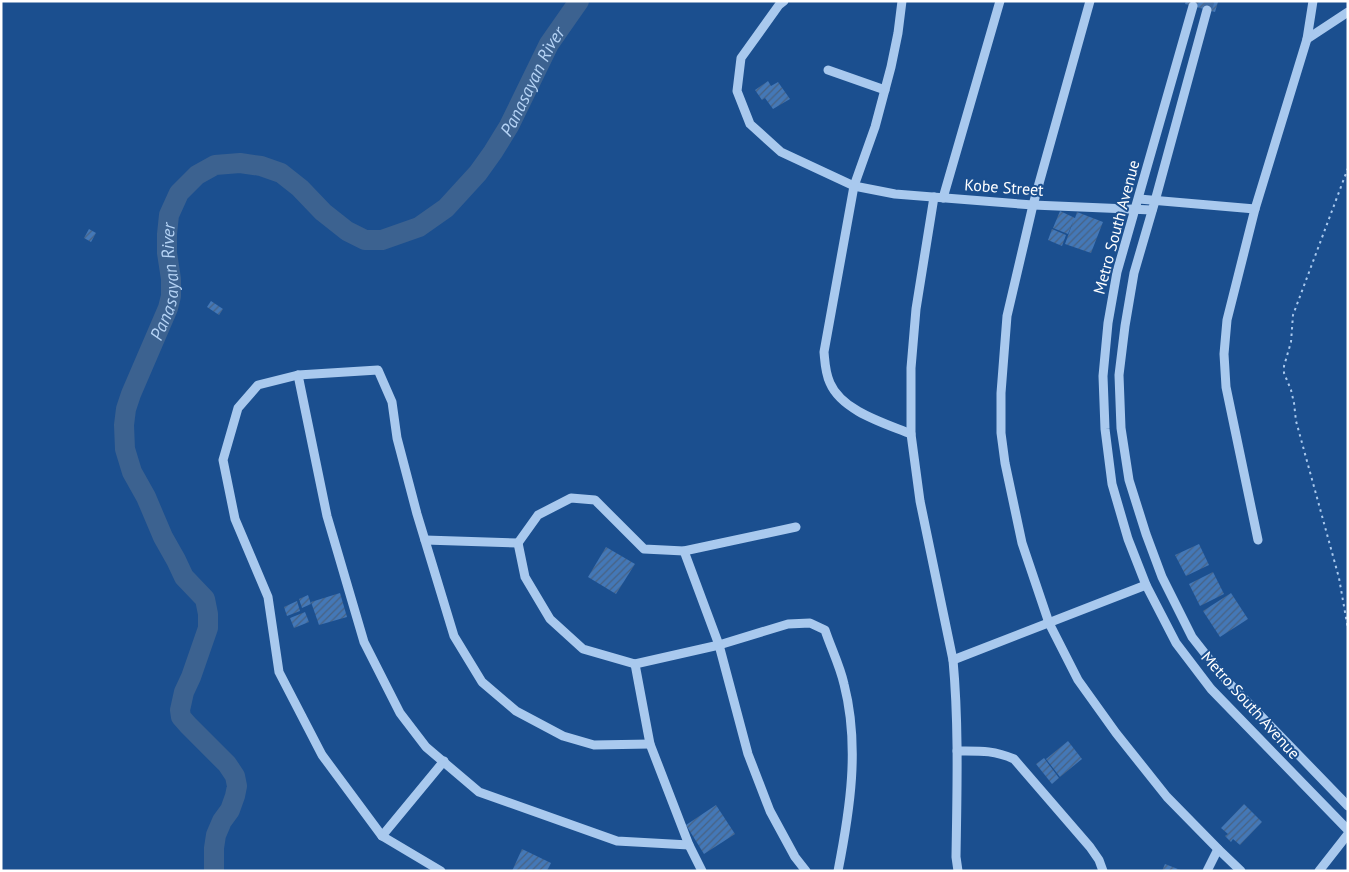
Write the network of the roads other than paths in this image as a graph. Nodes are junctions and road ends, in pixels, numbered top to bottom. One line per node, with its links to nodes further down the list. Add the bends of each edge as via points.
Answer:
1 (784, 1): 12 (street, Kobe Street, via 741,58 737,91 750,124 781,152)
2 (902, 1): 11 (street)
3 (1000, 1): 13 (street)
4 (1090, 1): 15 (street)
5 (1313, 1): 9 (street)
6 (1193, 6): 14 (street, Metro South Avenue)
7 (1207, 10): 16 (street, Metro South Avenue)
8 (1348, 12): 9 (street)
9 (1307, 39): 18 (street)
10 (828, 70): 11 (street)
11 (885, 90): 12 (street)
12 (854, 186): 13 (street, Kobe Street); 20 (street, via 827,333 825,368 830,384 840,398 866,416)
13 (938, 198): 15 (street, Kobe Street); 20 (street, via 916,309 911,368)
14 (1139, 199): 16 (street); 17 (street, Metro South Avenue)
15 (1032, 205): 17 (street, Kobe Street); 27 (street, via 1007,316 1000,393 1001,433 1022,543)
16 (1154, 205): 17 (street, Kobe Street); 18 (street); 34 (street, Metro South Avenue, via 1134,273 1119,375 1121,428 1130,480 1146,534 1162,577 1192,637 1225,679)
17 (1136, 208): 26 (street, Metro South Avenue, via 1117,272 1103,376 1112,484)
18 (1255, 210): 23 (street, via 1227,320 1224,354 1226,387)
19 (298, 375): 22 (street, via 378,370 392,402 396,438); 33 (street, via 327,516 364,642 400,713 426,747); 36 (street, via 258,385 238,408 223,460 235,519 268,597 279,672 322,755)
20 (911, 434): 29 (street, via 920,501)
21 (796, 527): 25 (street)
22 (425, 540): 24 (street); 31 (street, via 454,636 482,682 516,712 564,736 594,745)
23 (1258, 540)
24 (518, 543): 25 (street, via 538,514 570,498 596,500 644,549); 30 (street, via 525,577 550,619 583,649)
25 (684, 551): 28 (street)
26 (1146, 585): 27 (street); 35 (street, Metro South Avenue, via 1176,644 1211,689)
27 (1049, 623): 29 (street); 38 (street, via 1078,680 1116,733 1167,797)
28 (720, 645): 30 (street); 41 (street, via 748,754 770,811); 42 (street, via 788,624 810,623 825,630 844,684 853,735 851,788)
29 (953, 660): 32 (street)
30 (635, 664): 31 (street)
31 (650, 744): 37 (street)
32 (957, 751): 43 (street); 44 (street, via 1000,753 1014,759 1090,847)
33 (444, 761): 36 (street); 37 (street, via 479,792 617,841)
34 (1348, 806)
35 (1348, 832): 47 (street)
36 (382, 836): 39 (street)
37 (689, 846): 40 (street)
38 (1218, 850): 45 (street); 46 (street)
39 (440, 871)
40 (702, 871)
41 (806, 871)
42 (838, 871)
43 (958, 871)
44 (1103, 871)
45 (1207, 871)
46 (1241, 871)
47 (1319, 871)

